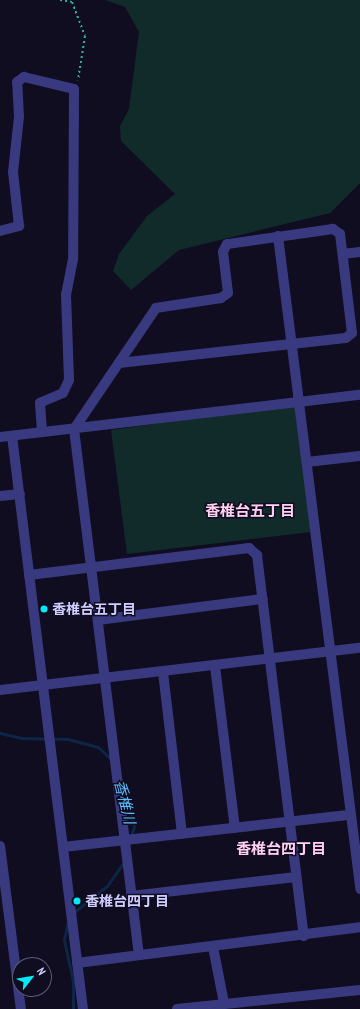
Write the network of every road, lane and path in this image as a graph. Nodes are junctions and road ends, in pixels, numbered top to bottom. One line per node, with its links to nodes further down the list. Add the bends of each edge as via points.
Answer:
1 (60, 0): 2 (path, via 72,2 85,36 78,83)
2 (74, 89): 3 (street, via 24,77 17,82 18,117 13,172 19,226); 12 (street, via 73,259 66,294 68,387 63,393 40,403)
3 (0, 231)
4 (278, 236): 6 (street, via 333,229 340,234); 7 (street); 8 (street, via 227,244 223,252 228,293 221,298 156,308)
5 (360, 252): 6 (street)
6 (343, 254): 7 (street, via 352,334 346,338)
7 (292, 344): 8 (street); 10 (street)
8 (119, 363): 11 (street)
9 (360, 395): 10 (street)
10 (298, 399): 11 (street); 16 (street)
11 (74, 429): 12 (street); 19 (street)
12 (42, 432): 13 (street)
13 (12, 436): 14 (street); 17 (street)
14 (0, 437)
15 (360, 456): 16 (street)
16 (307, 462): 24 (street)
17 (20, 494): 18 (street); 20 (street)
18 (0, 496)
19 (92, 567): 20 (street); 21 (street, via 249,548 257,555); 22 (street)
20 (29, 575): 29 (street)
21 (263, 599): 22 (street); 25 (street)
22 (98, 620): 28 (street)
23 (360, 648): 24 (street)
24 (330, 652): 25 (street); 31 (street)
25 (271, 659): 26 (street); 32 (street)
26 (215, 666): 27 (street); 33 (street)
27 (163, 672): 28 (street); 34 (street)
28 (106, 678): 29 (street); 35 (street)
29 (42, 685): 30 (street); 37 (street)
30 (0, 690)
31 (350, 815): 32 (street); 38 (street)
32 (291, 822): 33 (street); 39 (street)
33 (235, 828): 34 (street)
34 (182, 834): 35 (street)
35 (124, 841): 37 (street); 42 (street)
36 (0, 846): 40 (street)
37 (63, 847): 47 (street)
38 (358, 856): 41 (street)
39 (296, 876): 42 (street); 44 (street)
40 (2, 884): 50 (street)
41 (360, 889)
42 (131, 896): 46 (street)
43 (360, 927): 44 (street)
44 (304, 936): 45 (street)
45 (213, 947): 46 (street); 49 (street)
46 (139, 955): 47 (street)
47 (77, 963): 51 (street)
48 (360, 990): 49 (street)
49 (224, 1003): 52 (street)
50 (21, 1009)
51 (83, 1009)
52 (177, 1009)

